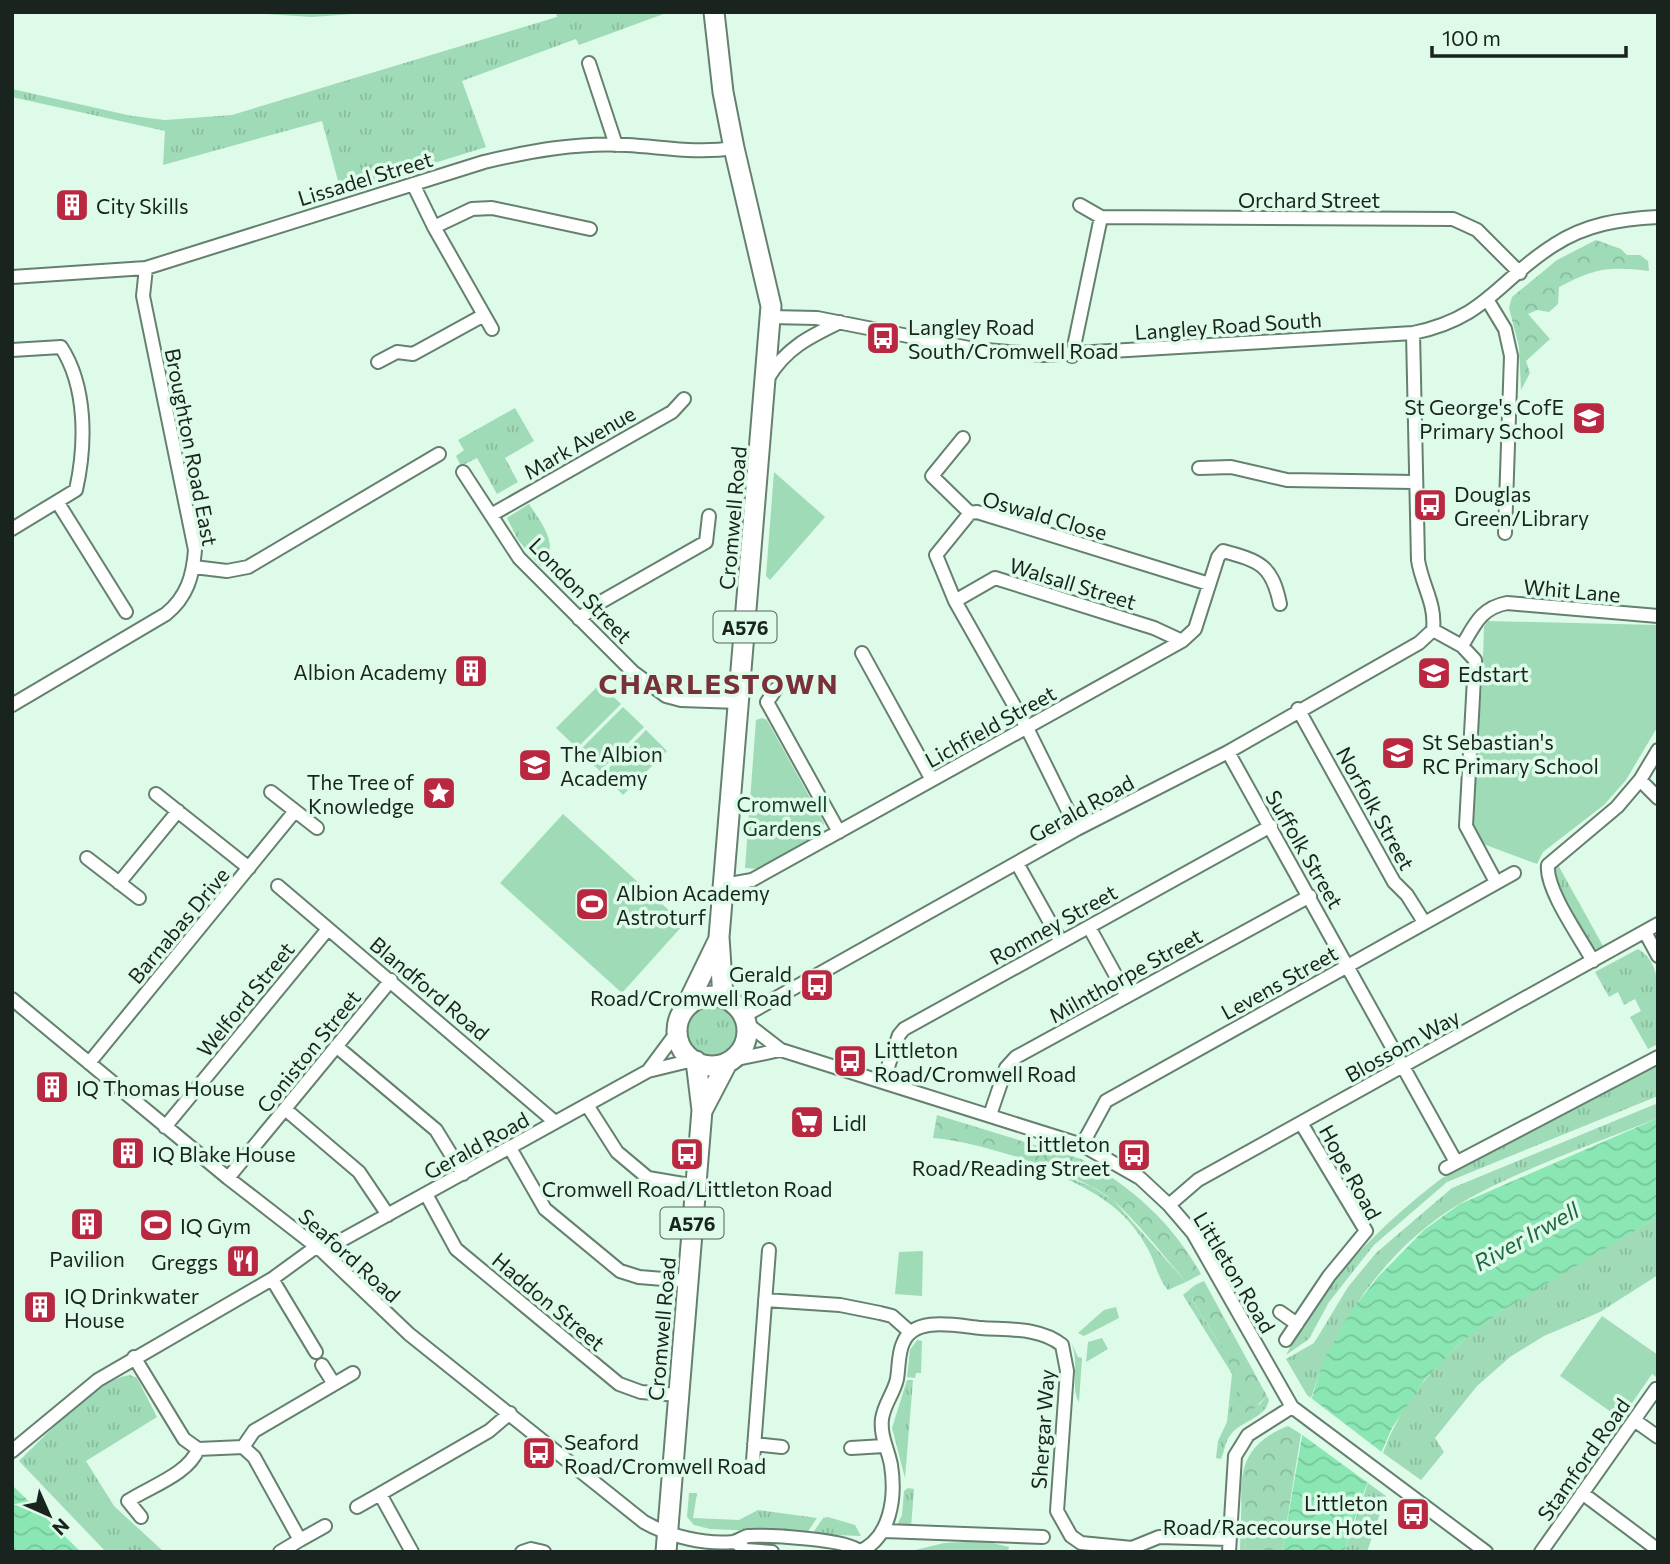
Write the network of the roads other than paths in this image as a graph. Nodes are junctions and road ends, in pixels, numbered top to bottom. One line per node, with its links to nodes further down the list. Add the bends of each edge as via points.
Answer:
1 (714, 12): 4 (highway, A576)
2 (589, 63): 3 (street)
3 (616, 145): 4 (street, Lissadel Street, via 695,152); 5 (street, Lissadel Street, via 533,150)
4 (734, 148): 16 (highway, Cromwell Road / A576, via 768,284)
5 (413, 184): 9 (street); 11 (street, Lissadel Street)
6 (1080, 205): 7 (street, Orchard Street)
7 (1101, 217): 12 (street, Orchard Street, via 1453,219 1477,230); 21 (street)
8 (1658, 217): 12 (street, Langley Road South, via 1582,230 1553,245)
9 (434, 227): 10 (street, via 472,209 492,208); 15 (street)
10 (590, 229)
11 (146, 268): 13 (street, Lissadel Street); 36 (street, Broughton Road East, via 143,296 195,550)
12 (1520, 273): 14 (street, Langley Road South)
13 (12, 277)
14 (1488, 301): 19 (street, Langley Road South, via 1458,320); 35 (street, via 1505,329 1511,356)
15 (484, 315): 18 (street); 22 (street, via 413,354 397,352)
16 (770, 317): 17 (street, Langley Road South); 23 (highway, Cromwell Road / A576)
17 (840, 321): 21 (street, Langley Road South, via 974,349); 23 (street, via 796,344)
18 (492, 329)
19 (1413, 333): 21 (street, Langley Road South); 29 (street)
20 (12, 350): 30 (street, via 61,347 78,383 83,459 76,490)
21 (1072, 356)
22 (378, 362)
23 (766, 381): 48 (highway, Cromwell Road / A576)
24 (684, 399): 32 (street, Mark Avenue, via 672,412)
25 (963, 438): 31 (street, via 932,476)
26 (439, 454): 36 (street, via 248,567 227,571)
27 (1199, 468): 29 (street, via 1231,467 1287,480)
28 (463, 472): 32 (street, London Street)
29 (1414, 482): 43 (street, via 1418,560 1433,603)
30 (58, 503): 34 (street); 40 (street)
31 (970, 513): 37 (street, Oswald Close); 38 (street, Oswald Close, via 936,555)
32 (491, 515): 42 (street, London Street, via 519,558)
33 (709, 516): 42 (street, via 706,542 599,603)
34 (12, 529)
35 (1505, 533)
36 (194, 568): 49 (street, Broughton Road East, via 185,593 166,614)
37 (1209, 584): 39 (street, Lichfield Street, via 1223,551 1250,558 1275,581); 44 (street, Lichfield Street, via 1195,629)
38 (955, 601): 44 (street, Walsall Street, via 995,578); 51 (street)
39 (1280, 604)
40 (126, 612)
41 (1658, 616): 45 (street, Whit Lane, via 1507,603 1480,615)
42 (579, 620): 48 (street, London Street, via 633,672 666,696)
43 (1433, 630): 45 (street); 50 (street, Gerald Road, via 1419,643)
44 (1182, 641): 51 (street, Lichfield Street)
45 (1462, 646): 69 (street, via 1475,660 1466,826)
46 (862, 653): 54 (street)
47 (776, 689): 64 (street, via 767,702)
48 (739, 702): 71 (highway, Cromwell Road / A576)
49 (12, 705)
50 (1298, 709): 53 (street, Gerald Road); 75 (street, Norfolk Street, via 1394,882)
51 (1027, 728): 54 (street, Lichfield Street); 63 (street)
52 (1658, 750): 55 (street)
53 (1228, 752): 61 (street, Suffolk Street); 63 (street, Gerald Road)
54 (932, 780): 64 (street, Lichfield Street)
55 (1640, 780): 58 (street); 83 (street, via 1599,825 1548,865 1552,887)
56 (271, 792): 60 (street)
57 (156, 794): 59 (street)
58 (1658, 798)
59 (178, 811): 67 (street); 70 (street)
60 (295, 811): 62 (street); 67 (street, Barnabas Drive)
61 (1271, 826): 73 (street, Suffolk Street); 77 (street, Romney Street)
62 (317, 828)
63 (1077, 830): 66 (street, Gerald Road)
64 (839, 832): 71 (street, Lichfield Street, via 752,880)
65 (87, 858): 70 (street)
66 (1018, 865): 81 (street); 90 (street, Gerald Road)
67 (250, 868): 97 (street, Barnabas Drive)
68 (1514, 873): 69 (street, Levens Street)
69 (1496, 882): 75 (street, Levens Street)
70 (119, 883): 74 (street)
71 (724, 885): 80 (highway, Cromwell Road / A576)
72 (278, 886): 78 (street, Blandford Road)
73 (1310, 896): 84 (street, Suffolk Street); 86 (street, Milnthorpe Street)
74 (139, 898)
75 (1424, 922): 84 (street, Levens Street)
76 (1658, 924): 79 (street, Blossom Way)
77 (1088, 927): 81 (street, Romney Street); 86 (street)
78 (328, 929): 85 (street, Blandford Road); 107 (street, Welford Street)
79 (1645, 932): 82 (street); 83 (street, Blossom Way)
80 (719, 937): 87 (highway, Cromwell Road / A576); 89 (highway, Cromwell Road / A576)
81 (1061, 942): 100 (street, Romney Street, via 904,1029)
82 (1658, 956)
83 (1593, 961): 98 (street, Blossom Way)
84 (1348, 966): 98 (street, Suffolk Street); 108 (street, Levens Street, via 1106,1101)
85 (391, 980): 92 (street, Coniston Street); 105 (street, Blandford Road)
86 (1127, 996): 104 (street, Milnthorpe Street, via 1010,1062)
87 (723, 997): 89 (highway, via 694,1001); 90 (highway, via 737,1006)
88 (12, 999): 97 (street, Seaford Road)
89 (685, 1009): 91 (highway, A576)
90 (745, 1020): 93 (street, Littleton Road); 96 (highway, A576, via 746,1040)
91 (677, 1032): 95 (highway, A576, via 684,1052); 99 (street, Gerald Road)
92 (336, 1046): 102 (street, Coniston Street); 110 (street, via 436,1130)
93 (781, 1050): 96 (street, Littleton Road); 100 (street, Littleton Road)
94 (1658, 1057): 98 (street, Suffolk Street, via 1451,1165)
95 (694, 1061): 96 (highway, via 704,1065); 99 (street, Gerald Road); 103 (highway, Cromwell Road / A576)
96 (729, 1061): 103 (highway, Cromwell Road / A576)
97 (89, 1063): 107 (street, Seaford Road)
98 (1404, 1066): 106 (street, Blossom Way)
99 (648, 1071): 101 (street, Gerald Road)
100 (883, 1081): 104 (street, Littleton Road)
101 (587, 1105): 105 (street, Gerald Road); 112 (street, via 617,1152 648,1178)
102 (285, 1109): 111 (street, Coniston Street); 115 (street, via 359,1172)
103 (702, 1110): 112 (highway, Cromwell Road / A576)
104 (990, 1115): 108 (street, Littleton Road)
105 (555, 1122): 109 (street, Gerald Road)
106 (1301, 1123): 114 (street, Blossom Way, via 1198,1180); 122 (street, Hope Road, via 1366,1231)
107 (165, 1127): 111 (street, Seaford Road)
108 (1082, 1145): 114 (street, Littleton Road, via 1134,1173)
109 (510, 1147): 110 (street, Gerald Road); 119 (street, via 545,1209 620,1270)
110 (463, 1174): 113 (street, Gerald Road)
111 (228, 1178): 116 (street, Seaford Road)
112 (695, 1186): 119 (highway, Cromwell Road / A576)
113 (426, 1194): 115 (street, Gerald Road); 131 (street, Haddon Street, via 456,1249 619,1384 641,1392)
114 (1169, 1205): 132 (street, Littleton Road, via 1193,1233)
115 (388, 1215): 116 (street, Gerald Road)
116 (319, 1249): 118 (street, Gerald Road); 133 (street, Seaford Road, via 409,1334)
117 (769, 1250): 120 (street)
118 (272, 1279): 125 (street); 126 (street, Gerald Road)
119 (688, 1280): 131 (highway, Cromwell Road / A576)
120 (765, 1300): 123 (street, via 880,1312); 136 (street)
121 (1280, 1312): 122 (street)
122 (1297, 1324): 124 (street, Hope Road)
123 (910, 1332): 137 (street, via 903,1341 896,1385 882,1418); 154 (street, Shergar Way, via 936,1324 975,1327 1041,1333 1062,1345 1067,1371 1057,1511 1062,1525 1081,1543 1132,1548 1159,1537)
124 (1286, 1340)
125 (316, 1352)
126 (134, 1357): 141 (street, via 175,1429); 142 (street, Gerald Road, via 71,1399)
127 (322, 1365): 129 (street)
128 (353, 1373): 129 (street)
129 (334, 1384): 138 (street, via 254,1432)
130 (1656, 1389): 134 (street, Stamford Road)
131 (679, 1395): 152 (highway, Cromwell Road / A576)
132 (1292, 1407): 154 (street, via 1240,1444 1233,1462); 162 (street, Littleton Road)
133 (510, 1413): 145 (street, via 489,1431); 152 (street, Seaford Road)
134 (1634, 1420): 135 (street); 144 (street, Stamford Road)
135 (1658, 1437)
136 (754, 1444): 139 (street); 143 (street)
137 (884, 1446): 140 (street); 149 (street, via 891,1464 892,1489)
138 (243, 1447): 141 (street); 151 (street, via 258,1463)
139 (782, 1447)
140 (851, 1448)
141 (198, 1449): 147 (street, via 180,1470 128,1501)
142 (12, 1451)
143 (753, 1461)
144 (1583, 1493): 155 (street); 163 (street, Stamford Road)
145 (380, 1494): 146 (street); 158 (street)
146 (357, 1507)
147 (141, 1517)
148 (325, 1526): 151 (street)
149 (885, 1531): 150 (street); 156 (street)
150 (1043, 1536)
151 (300, 1540): 157 (street)
152 (667, 1542): 153 (street, Seaford Road, via 686,1538)
153 (735, 1542): 156 (street, via 747,1536 853,1545); 161 (street, via 746,1550)
154 (1229, 1545)
155 (1658, 1550)
156 (859, 1551)
157 (280, 1552)
158 (412, 1552)
159 (522, 1552): 160 (street)
160 (544, 1552)
161 (772, 1552)
162 (1486, 1552)
163 (1541, 1552)

